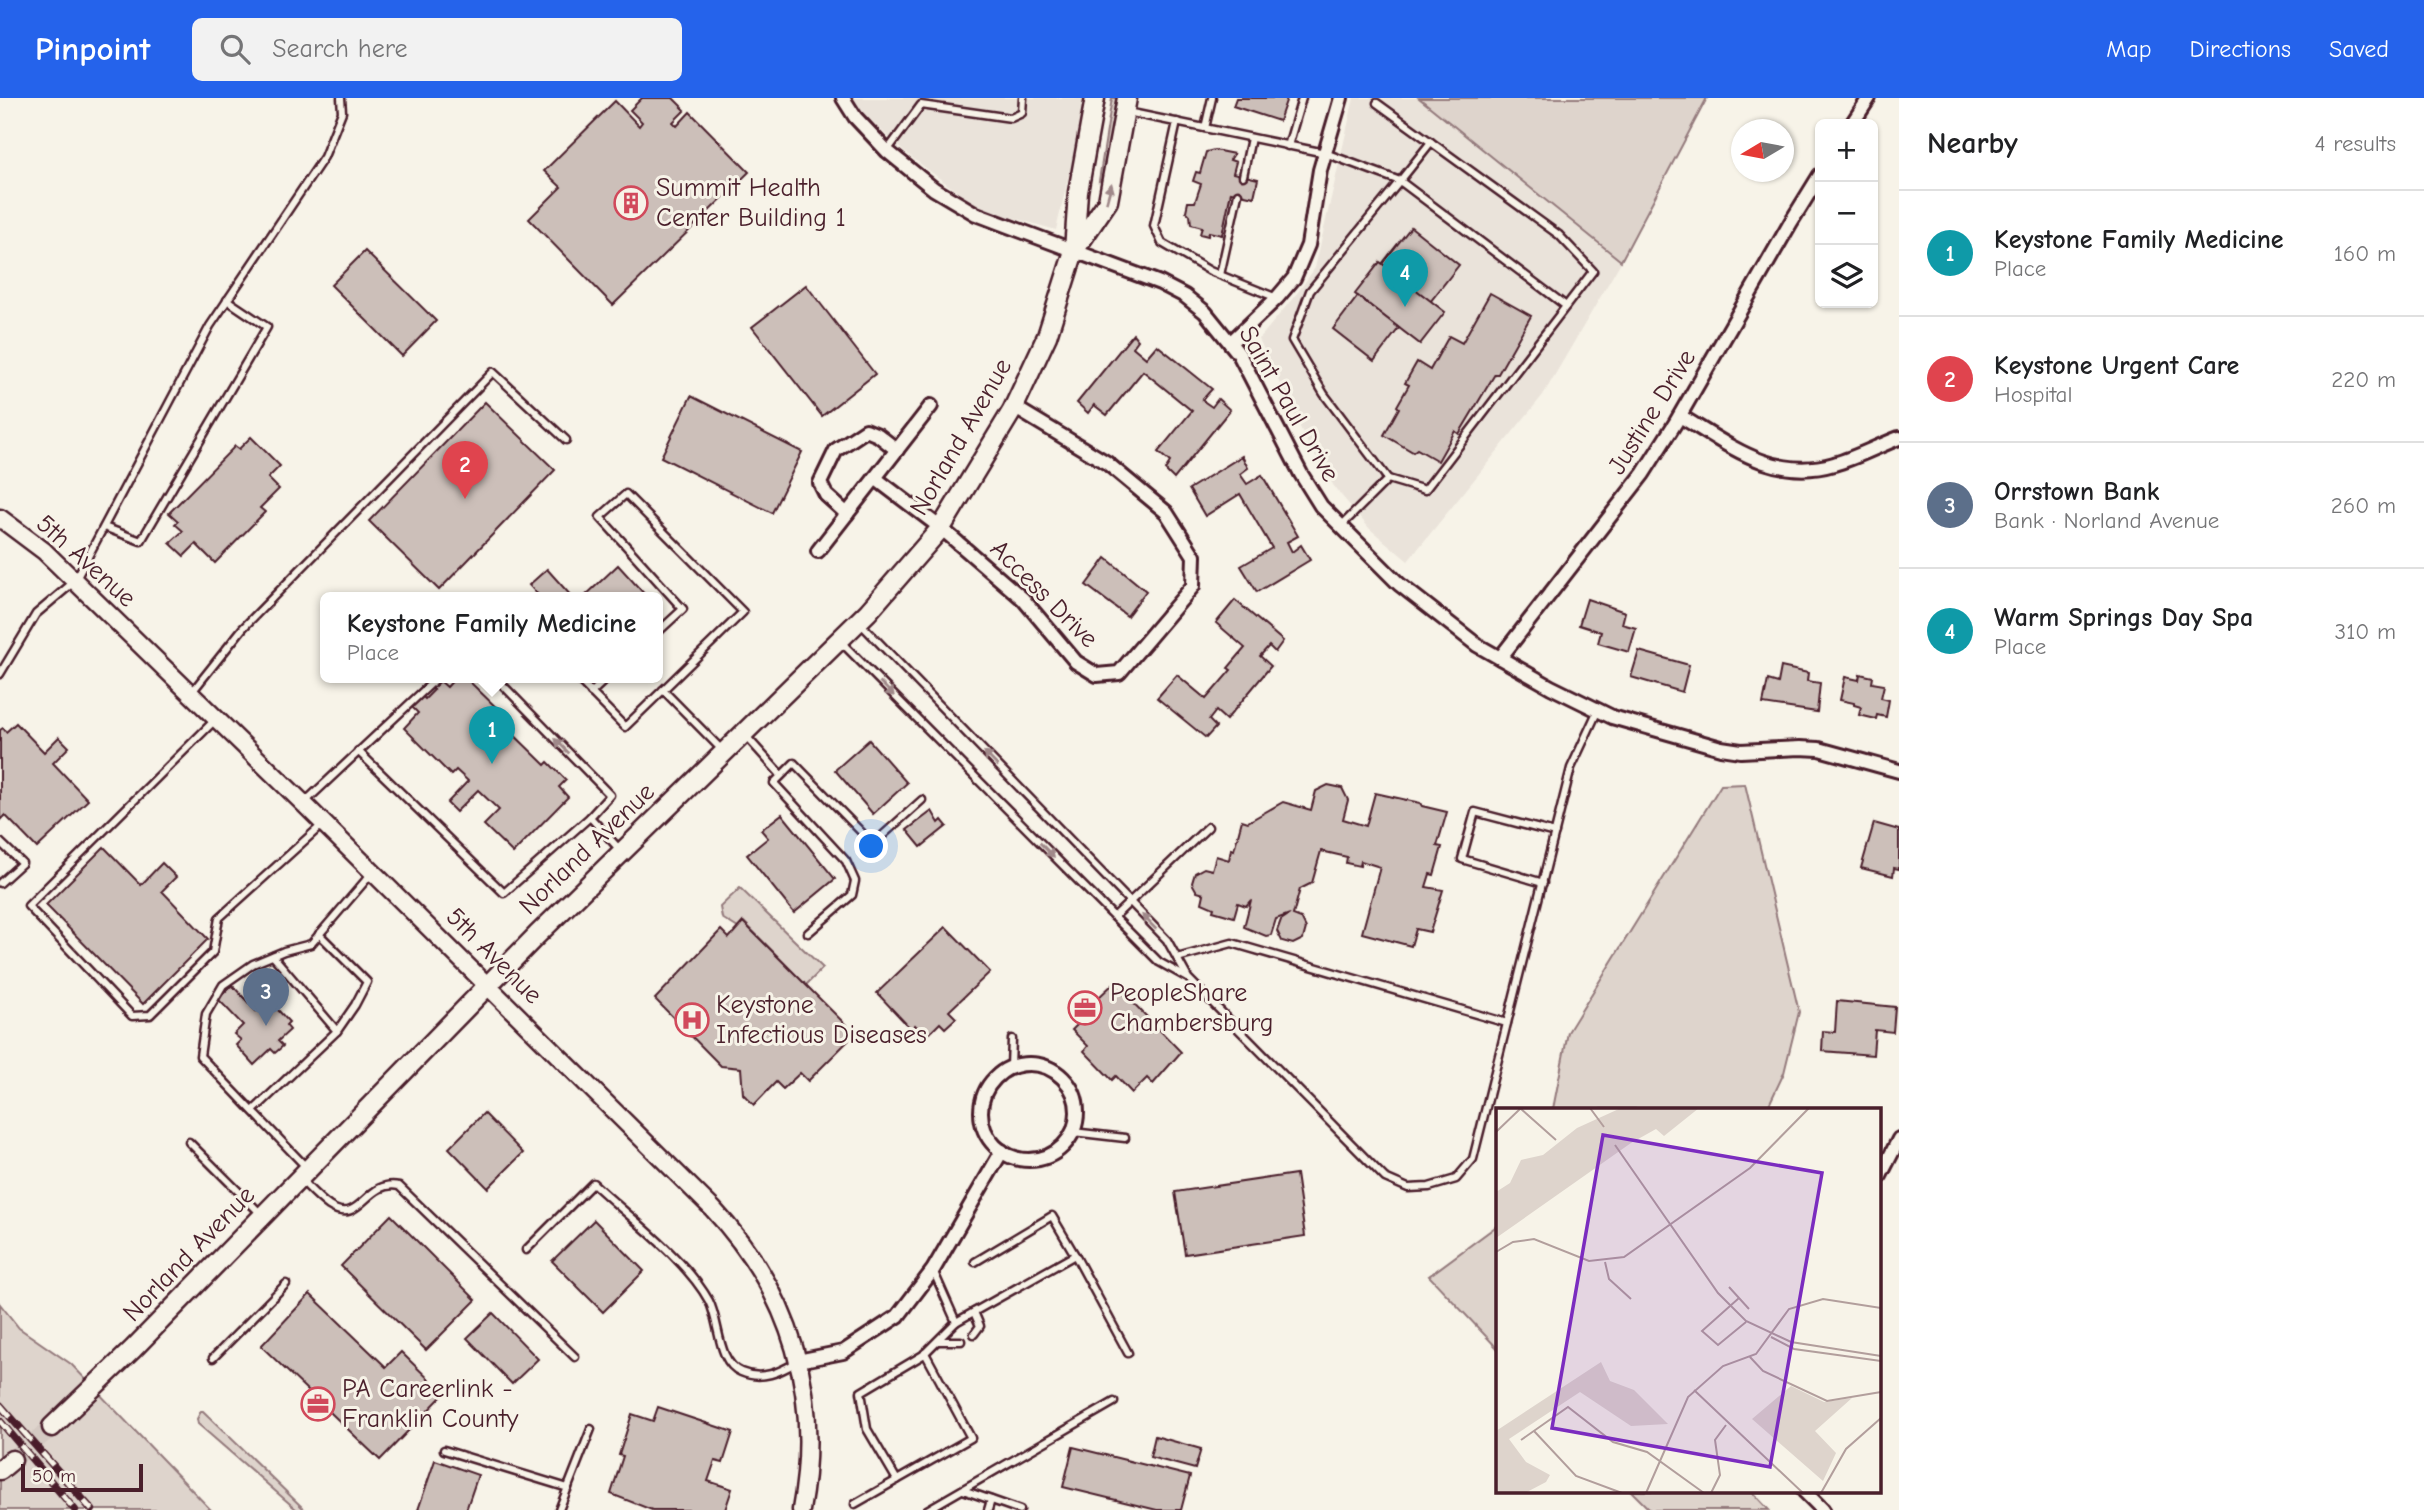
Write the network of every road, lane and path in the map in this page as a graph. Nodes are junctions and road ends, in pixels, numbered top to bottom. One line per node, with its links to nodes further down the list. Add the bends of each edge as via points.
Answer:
1 (341, 98): 27 (lane, via 342,112 324,157)
2 (843, 98): 18 (street, Saint Paul Drive)
3 (1023, 98): 9 (lane, via 1022,113 1011,118)
4 (1095, 98): 24 (main road, Norland Avenue, via 1078,192)
5 (1212, 98): 14 (lane)
6 (1302, 98): 17 (lane)
7 (1342, 98): 19 (street)
8 (1869, 98): 12 (street)
9 (920, 102): 18 (lane)
10 (1377, 103): 16 (lane)
11 (1126, 105): 13 (lane); 24 (main road, Norland Avenue, one-way to 11, via 1108,201)
12 (1855, 119)
13 (1177, 122): 14 (lane); 25 (lane, via 1154,226 1162,243)
14 (1205, 128): 15 (lane)
15 (1251, 138): 17 (lane); 20 (lane)
16 (1431, 142): 21 (lane); 28 (lane, via 1559,235 1593,271)
17 (1288, 146): 19 (lane)
18 (887, 151): 24 (street, Saint Paul Drive, via 934,189 976,214)
19 (1325, 153): 21 (lane); 26 (street, via 1308,245 1294,278)
20 (1242, 176)
21 (1400, 181): 28 (lane); 37 (lane, via 1310,290 1292,340 1324,394)
22 (1816, 182): 32 (street, Justine Drive)
23 (1238, 194): 25 (lane)
24 (1074, 251): 29 (street, Saint Paul Drive, via 1185,296); 31 (main road, Norland Avenue, via 1047,335)
25 (1220, 275): 26 (lane)
26 (1277, 298): 29 (street)
27 (227, 300): 41 (lane); 41 (lane, via 267,327 141,541)
28 (1566, 306): 37 (lane, via 1425,490)
29 (1230, 343): 40 (street, Saint Paul Drive, via 1301,474 1321,506)
30 (931, 407): 35 (street)
31 (1014, 407): 42 (main road, Norland Avenue); 42 (street, Access Drive, via 1107,463 1166,512 1194,556 1193,586 1119,673 1097,675 1076,662 1023,599)
32 (1680, 416): 33 (street, via 1756,461 1792,470 1833,465); 48 (street, Justine Drive, via 1643,474)
33 (1899, 438)
34 (566, 440): 56 (lane, via 493,372 243,628)
35 (897, 450): 36 (street); 38 (street, via 866,430 836,450 820,483)
36 (875, 478): 38 (street); 42 (street, Access Drive)
37 (1388, 478): 40 (lane)
38 (847, 514): 43 (street)
39 (0, 518): 44 (street, 5th Avenue)
40 (1341, 526): 48 (street, Saint Paul Drive, via 1399,584 1476,645)
41 (104, 527): 44 (lane)
42 (941, 528): 45 (main road, Norland Avenue)
43 (818, 551)
44 (75, 582): 49 (lane, via 36,614); 56 (street, 5th Avenue)
45 (859, 621): 47 (main road, Norland Avenue); 75 (lane, one-way to 45)
46 (663, 627): 54 (lane, via 683,609 600,517 626,494 743,612)
47 (839, 640): 59 (main road, Norland Avenue); 76 (lane, one-way to 76)
48 (1500, 658): 57 (street, Saint Paul Drive)
49 (0, 674)
50 (432, 683): 60 (lane)
51 (501, 683): 66 (lane, one-way to 51, via 610,795)
52 (582, 683): 55 (lane)
53 (602, 683): 55 (lane)
54 (663, 690): 55 (lane, via 625,727); 61 (lane)
55 (591, 693)
56 (191, 694): 58 (street, 5th Avenue)
57 (1598, 710): 62 (street, Saint Paul Drive, via 1721,748 1819,749); 69 (lane, via 1572,768)
58 (217, 719): 65 (street, 5th Avenue); 67 (lane, via 28,906 132,1016 150,1014 213,952 219,918)
59 (743, 734): 61 (main road, Norland Avenue); 63 (lane)
60 (358, 751): 65 (lane); 66 (lane, via 504,893)
61 (724, 753): 71 (main road, Norland Avenue)
62 (1899, 771)
63 (781, 775): 64 (lane, via 794,762 873,844); 77 (lane, via 774,783 846,861 855,881 852,895)
64 (922, 800)
65 (303, 803): 67 (street, 5th Avenue)
66 (590, 817): 71 (lane)
67 (323, 823): 72 (street, 5th Avenue)
68 (1208, 827): 75 (lane)
69 (1555, 833): 74 (lane); 74 (lane, via 1475,812 1462,859)
70 (0, 842): 73 (lane, via 22,863)
71 (622, 852): 82 (main road, Norland Avenue)
72 (373, 872): 78 (lane); 82 (street, 5th Avenue)
73 (0, 883)
74 (1543, 883): 83 (lane)
75 (1130, 902): 76 (lane); 80 (lane, one-way to 75, via 1167,940)
76 (1114, 917): 81 (lane, via 1159,962)
77 (808, 933)
78 (319, 934): 79 (lane, via 311,944); 84 (lane, via 367,982)
79 (273, 956): 84 (lane); 87 (lane, via 223,985 206,1014 200,1056)
80 (1177, 958): 81 (lane); 83 (lane, via 1232,943)
81 (1188, 978): 83 (lane, via 1385,1178 1408,1188 1456,1179 1473,1158)
82 (489, 986): 94 (main road, Norland Avenue); 110 (street, 5th Avenue, via 729,1226 772,1290)
83 (1507, 1023)
84 (337, 1031): 87 (lane)
85 (1012, 1039): 86 (lane)
86 (1011, 1067): 88 (street, via 1042,1065 1067,1083 1077,1111); 92 (street, via 989,1086 981,1114 991,1141)
87 (253, 1111): 94 (lane)
88 (1073, 1132): 89 (lane); 92 (street, via 1044,1157 1022,1159)
89 (1125, 1138)
90 (1899, 1139): 93 (street)
91 (189, 1142): 95 (lane)
92 (1002, 1152): 99 (street)
93 (1882, 1172)
94 (304, 1174): 95 (main road, Norland Avenue); 108 (lane, via 329,1206 345,1211 356,1209 375,1189 398,1186)
95 (263, 1216): 112 (main road, Norland Avenue)
96 (526, 1250): 110 (lane, via 593,1183 694,1276 715,1313 723,1351 735,1368 768,1376)
97 (1075, 1255): 98 (lane, via 1052,1216); 101 (lane); 107 (lane)
98 (975, 1262)
99 (933, 1270): 102 (lane); 110 (street, via 898,1316 843,1352)
100 (286, 1284): 109 (lane)
101 (974, 1312): 102 (lane); 103 (lane, via 980,1326)
102 (956, 1322): 104 (lane)
103 (974, 1334)
104 (939, 1341): 105 (lane); 106 (lane)
105 (961, 1341)
106 (925, 1353): 115 (lane, via 861,1392 867,1429); 115 (lane, via 971,1438)
107 (1128, 1353)
108 (575, 1357)
109 (213, 1358)
110 (799, 1361): 123 (street, 5th Avenue, via 808,1441)
111 (1114, 1402): 117 (lane)
112 (52, 1427)
113 (591, 1429): 116 (lane)
114 (444, 1450): 116 (lane)
115 (897, 1480): 121 (lane)
116 (568, 1488): 122 (lane)
117 (963, 1490): 119 (lane); 120 (lane)
118 (1805, 1492): 128 (street)
119 (949, 1498): 124 (lane); 125 (lane)
120 (991, 1500): 126 (lane); 127 (lane)
121 (855, 1504)
122 (559, 1510)
123 (801, 1510)
124 (928, 1510)
125 (945, 1510)
126 (988, 1510)
127 (1020, 1510)
128 (1823, 1510)

